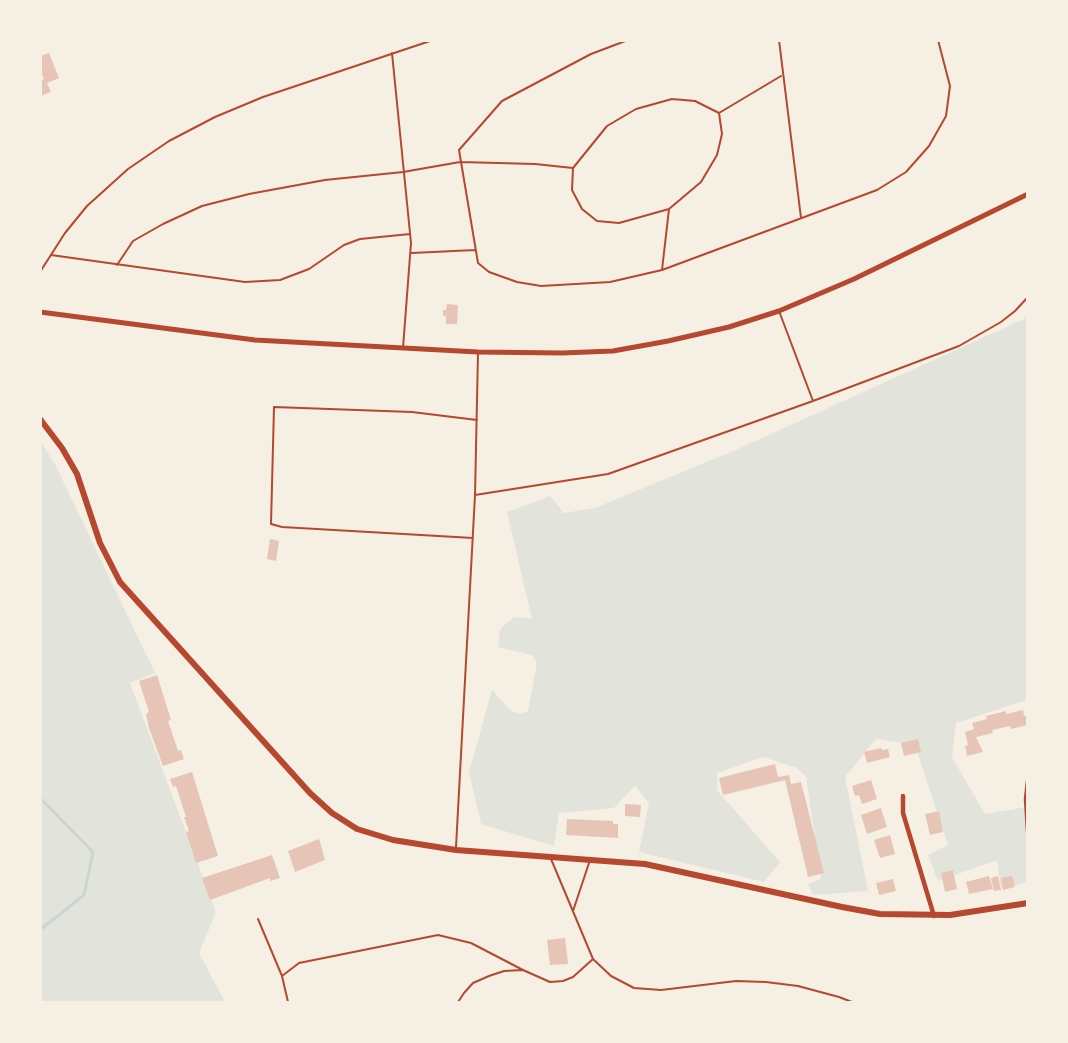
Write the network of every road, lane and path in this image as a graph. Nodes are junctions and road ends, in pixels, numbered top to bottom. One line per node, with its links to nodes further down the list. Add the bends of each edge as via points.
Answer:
1 (433, 40): 5 (lane)
2 (628, 40): 8 (lane, via 591,54 502,101 459,150)
3 (779, 40): 6 (lane)
4 (938, 40): 13 (lane, via 950,86 946,116 929,146 906,172 878,190)
5 (392, 53): 10 (lane); 17 (lane, via 263,97 169,141 128,169 87,206)
6 (782, 75): 7 (lane); 13 (lane)
7 (719, 113): 9 (lane, via 695,101 672,99 636,109 608,126); 12 (lane, via 722,134 717,155 700,182)
8 (460, 162): 9 (lane); 10 (lane); 15 (lane)
9 (573, 168): 12 (lane, via 572,190 582,209 597,221 620,223)
10 (403, 172): 14 (lane); 18 (lane, via 325,180 202,206 133,241)
11 (1028, 194): 22 (street)
12 (669, 209): 19 (lane)
13 (801, 218): 19 (lane)
14 (410, 234): 16 (lane); 18 (lane, via 360,239 344,245 309,270 280,280 245,282)
15 (475, 250): 16 (lane); 19 (lane, via 478,263 489,272 540,286 610,282)
16 (411, 253): 24 (lane)
17 (51, 255): 18 (lane); 20 (lane)
18 (117, 265)
19 (662, 270)
20 (40, 272)
21 (1028, 297): 26 (lane, via 1002,322 959,346)
22 (779, 311): 25 (street, via 668,341 613,351); 26 (lane)
23 (40, 312): 24 (street, via 245,339)
24 (403, 348): 25 (street)
25 (478, 352): 28 (lane)
26 (813, 401): 29 (lane, via 608,474)
27 (40, 418): 34 (main road, via 72,464 103,551 120,582 310,793 332,813 364,832)
28 (477, 420): 29 (lane); 30 (lane, via 412,412 274,407 271,524)
29 (475, 495): 30 (lane)
30 (473, 538): 34 (lane)
31 (1028, 781): 33 (street)
32 (903, 796): 39 (street, via 903,813)
33 (1028, 831)
34 (456, 850): 35 (main road)
35 (550, 857): 36 (main road); 38 (lane)
36 (590, 860): 38 (lane); 39 (main road, via 645,864 856,910)
37 (1028, 903): 39 (main road)
38 (573, 911): 41 (lane)
39 (934, 916)
40 (258, 919): 43 (lane)
41 (593, 959): 42 (lane, via 563,981 550,982); 46 (lane, via 611,976 634,988 661,990 736,981 766,982 798,986)
42 (523, 970): 43 (lane, via 471,943 438,935 299,963); 45 (lane, via 504,971 473,983)
43 (282, 976): 44 (lane)
44 (288, 1002)
45 (458, 1002)
46 (852, 1002)

